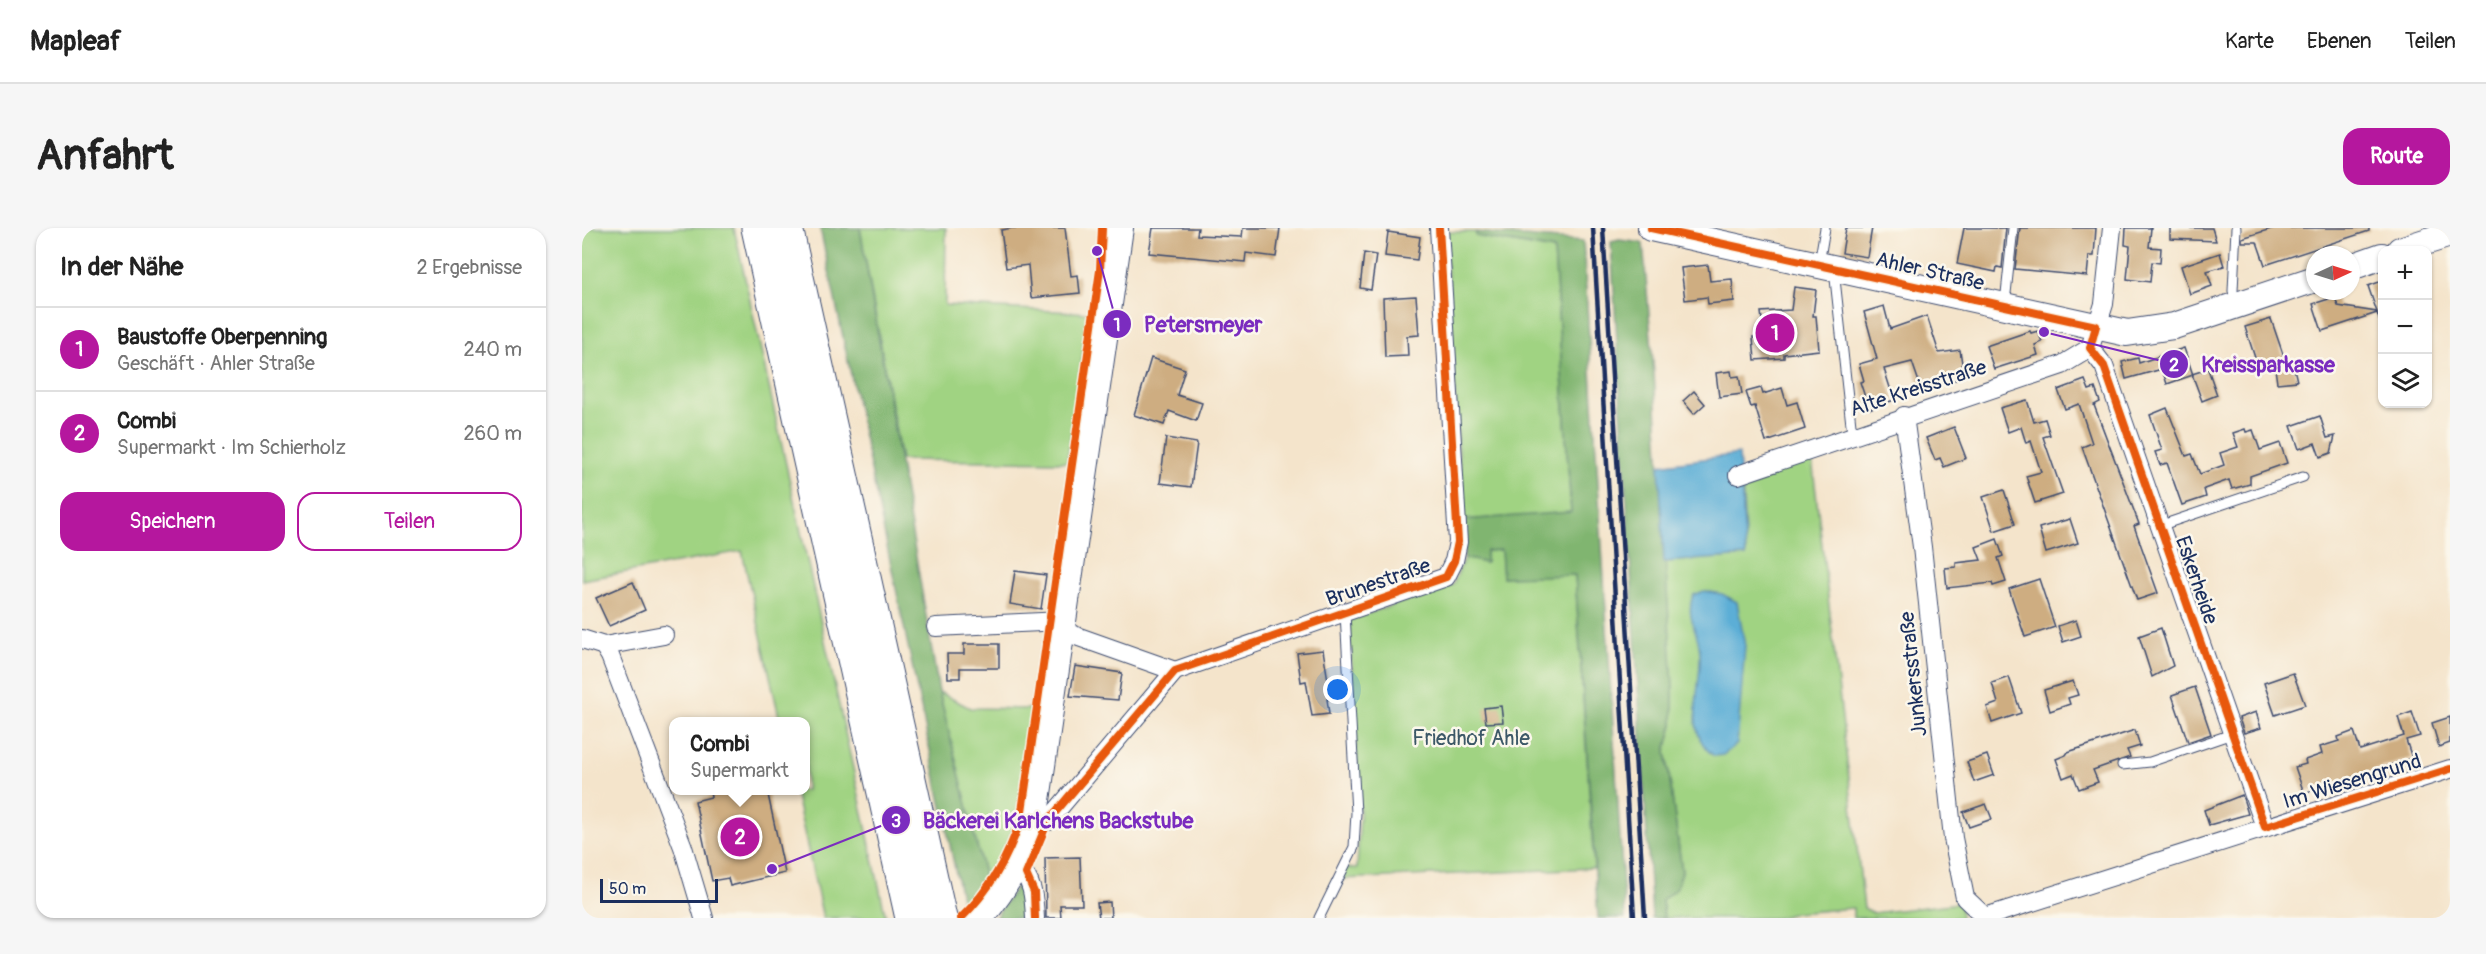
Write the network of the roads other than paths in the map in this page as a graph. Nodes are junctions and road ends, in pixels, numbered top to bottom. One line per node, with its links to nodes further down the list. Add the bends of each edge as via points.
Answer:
1 (758, 228): 39 (highway)
2 (786, 228): 40 (highway)
3 (1120, 228): 25 (main road)
4 (1439, 228): 24 (street, Brunestraße, via 1458,542 1454,561 1446,577)
5 (1652, 228): 14 (main road, Ahler Straße)
6 (1825, 228): 14 (lane)
7 (2013, 228): 17 (lane)
8 (2112, 228): 18 (street, via 2104,304)
9 (2236, 228): 16 (lane)
10 (2450, 234): 11 (main road)
11 (2412, 246)
12 (2378, 257): 13 (main road)
13 (2360, 264)
14 (1827, 266): 17 (main road, Ahler Straße); 20 (lane)
15 (2306, 282): 16 (main road, Ahler Straße)
16 (2236, 305): 18 (main road, Ahler Straße, via 2174,326)
17 (2004, 306): 18 (main road, Ahler Straße)
18 (2093, 337): 19 (street, Alte Kreisstraße, via 2062,365); 23 (street, Eskerheide)
19 (1904, 417): 20 (street, Alte Kreisstraße); 37 (street, Junkersstraße, via 1921,537 1953,838 1965,898)
20 (1852, 434): 21 (street, Alte Kreisstraße)
21 (1738, 475)
22 (2303, 477): 23 (lane)
23 (2159, 526): 31 (street, Eskerheide)
24 (1345, 613): 30 (street, Brunestraße); 43 (lane, via 1356,813 1354,847)
25 (1062, 626): 26 (street); 30 (street); 34 (main road)
26 (936, 627)
27 (664, 635): 29 (street)
28 (582, 639): 29 (street)
29 (604, 646): 38 (street, via 683,848)
30 (1175, 671): 34 (street)
31 (2232, 734): 32 (lane, via 2150,762); 35 (street, Eskerheide)
32 (2122, 765)
33 (2450, 769): 35 (street, Im Wiesengrund)
34 (1041, 821): 36 (main road)
35 (2265, 827): 37 (street, Im Wiesengrund)
36 (1022, 870): 41 (main road); 42 (street, via 1034,892)
37 (1985, 917)
38 (704, 918)
39 (912, 918)
40 (940, 918)
41 (981, 918)
42 (1035, 918)
43 (1319, 918)

